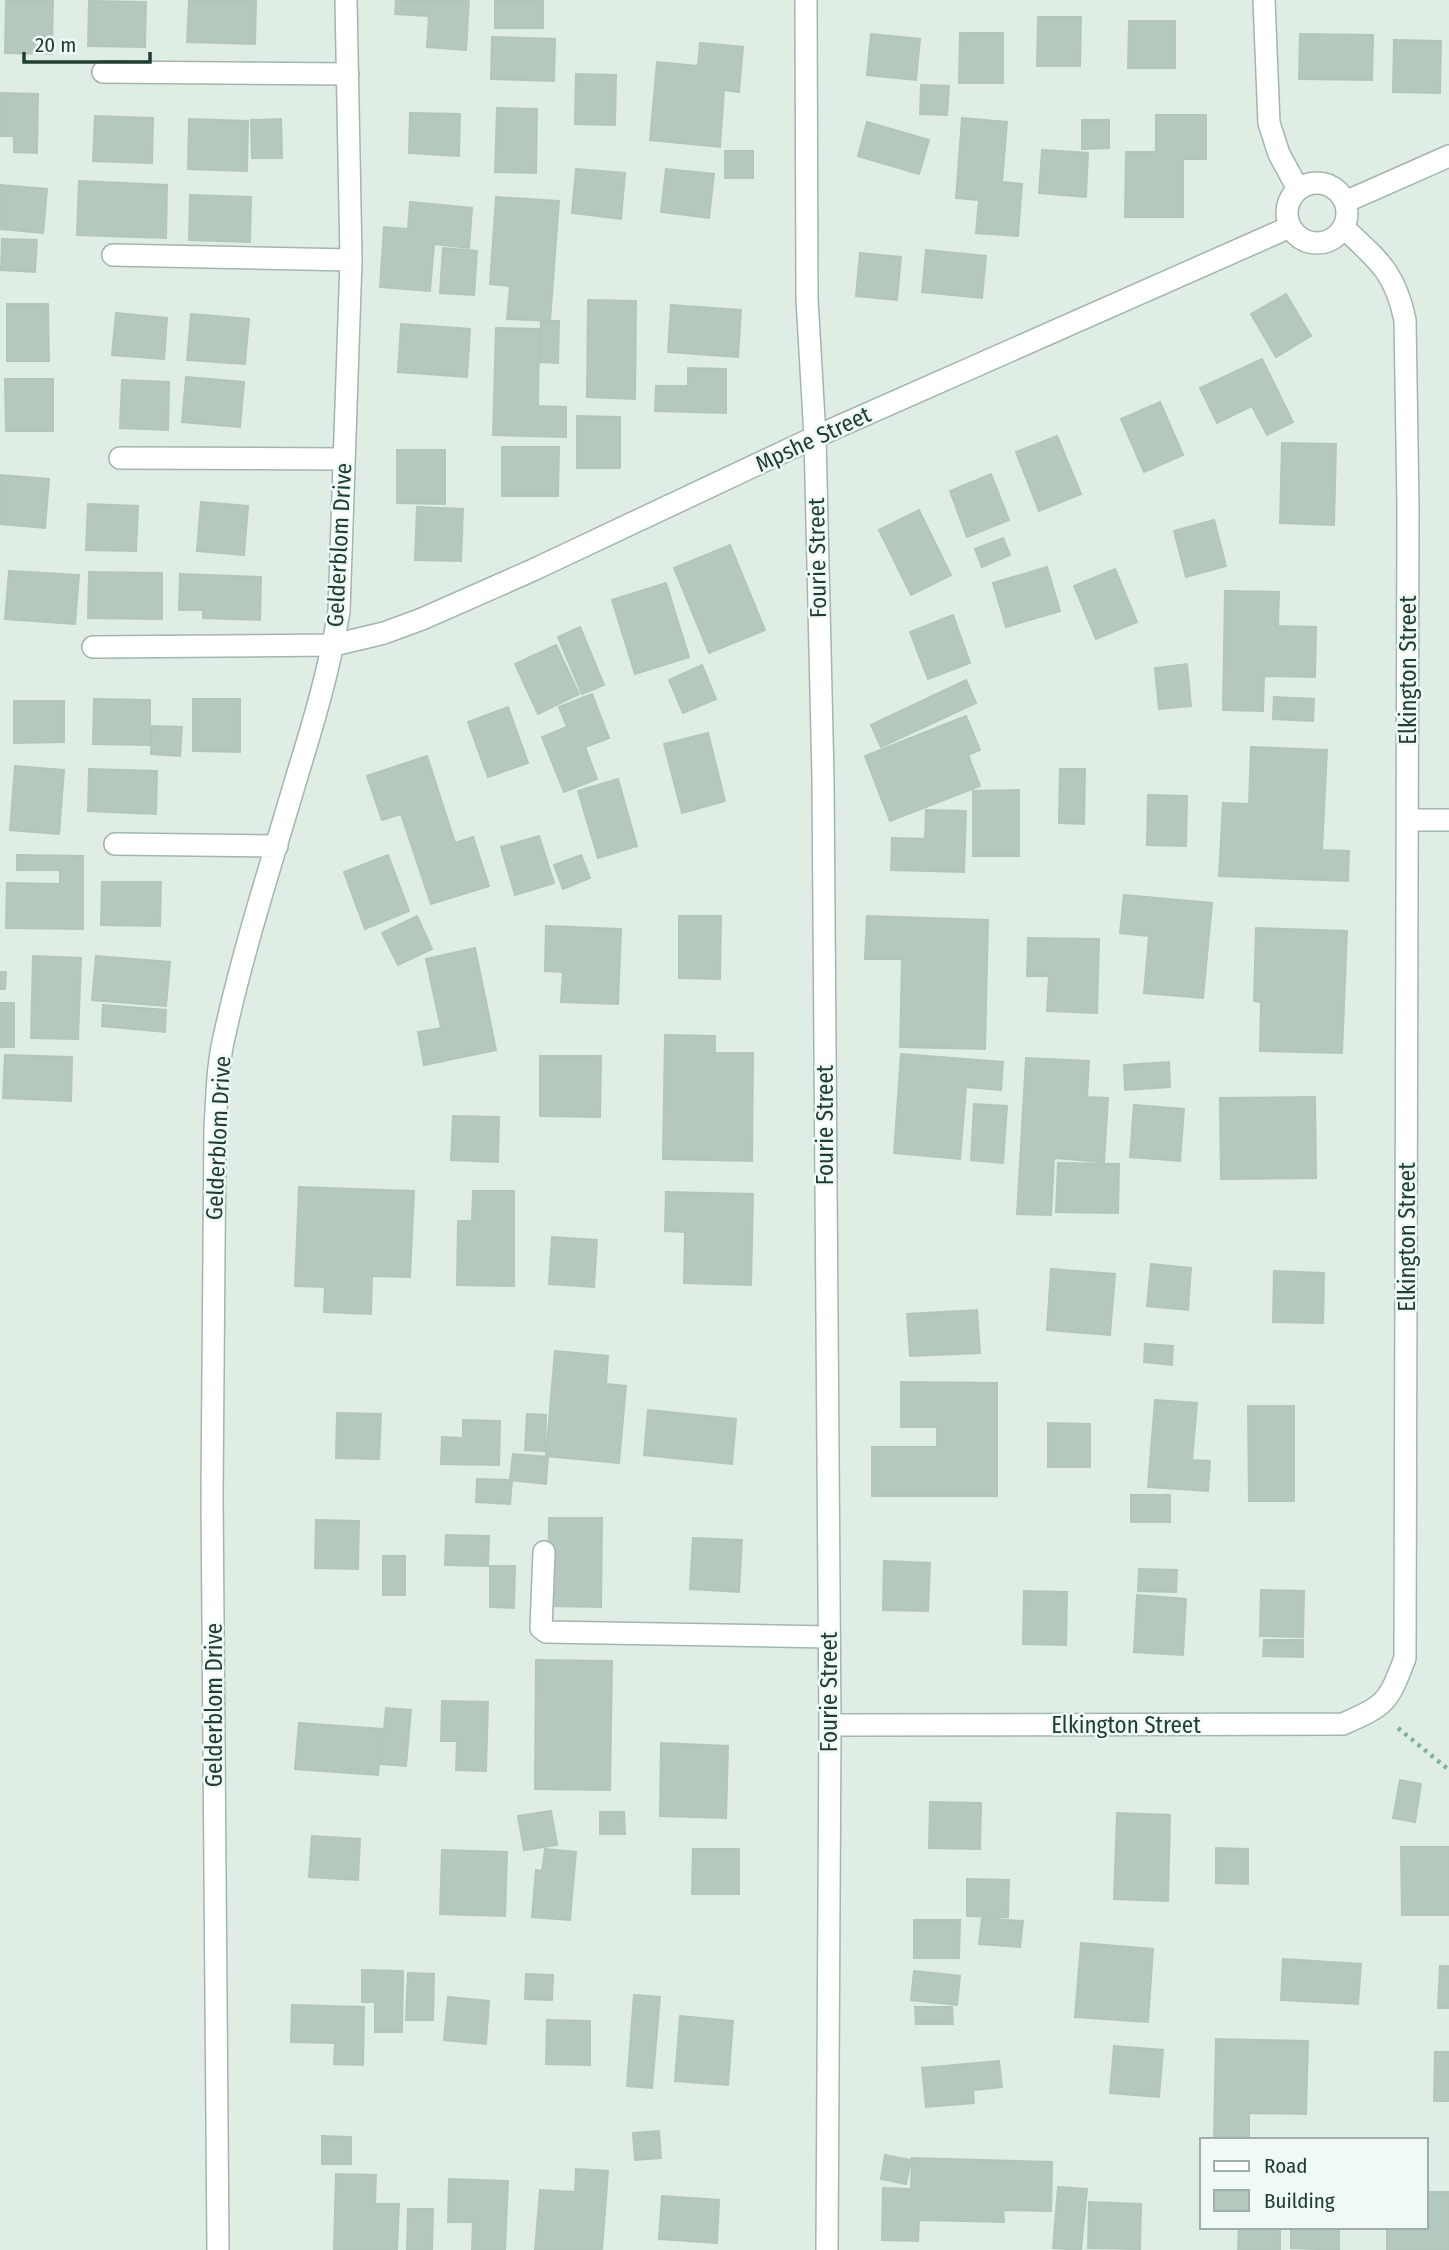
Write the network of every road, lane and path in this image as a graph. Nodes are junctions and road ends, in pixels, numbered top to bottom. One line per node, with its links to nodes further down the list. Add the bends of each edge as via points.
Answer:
1 (346, 0): 5 (street, Gelderblom Drive)
2 (806, 0): 13 (street, Fourie Street, via 807,299)
3 (1264, 0): 7 (street, via 1269,123)
4 (103, 72): 5 (street)
5 (348, 74): 12 (street, Gelderblom Drive)
6 (1449, 156): 8 (street)
7 (1298, 190): 8 (street, via 1308,185 1330,186); 9 (street, via 1290,199)
8 (1345, 202): 10 (street)
9 (1290, 227): 10 (street, via 1317,244 1328,242); 13 (street, Mpshe Street)
10 (1344, 228): 18 (street, Elkington Street, via 1392,278 1405,320)
11 (114, 255): 12 (street)
12 (351, 260): 15 (street, Gelderblom Drive)
13 (815, 438): 16 (street, Mpshe Street, via 422,619); 23 (street, Fourie Street, via 823,777)
14 (120, 458): 15 (street)
15 (344, 458): 16 (street, Gelderblom Drive)
16 (334, 645): 17 (street, Mpshe Street); 21 (street, Gelderblom Drive)
17 (93, 647)
18 (1408, 820): 19 (street); 24 (street, Elkington Street, via 1405,1658 1392,1692)
19 (1449, 820)
20 (115, 844): 21 (street)
21 (276, 846): 27 (street, Gelderblom Drive, via 224,1035 215,1129 212,1509)
22 (544, 1552): 23 (street, via 541,1628 546,1632)
23 (829, 1637): 25 (street, Fourie Street)
24 (1375, 1710): 25 (street, Elkington Street, via 1343,1724); 26 (path)
25 (830, 1725): 28 (street, Fourie Street)
26 (1449, 1770)
27 (218, 2250)
28 (827, 2250)

